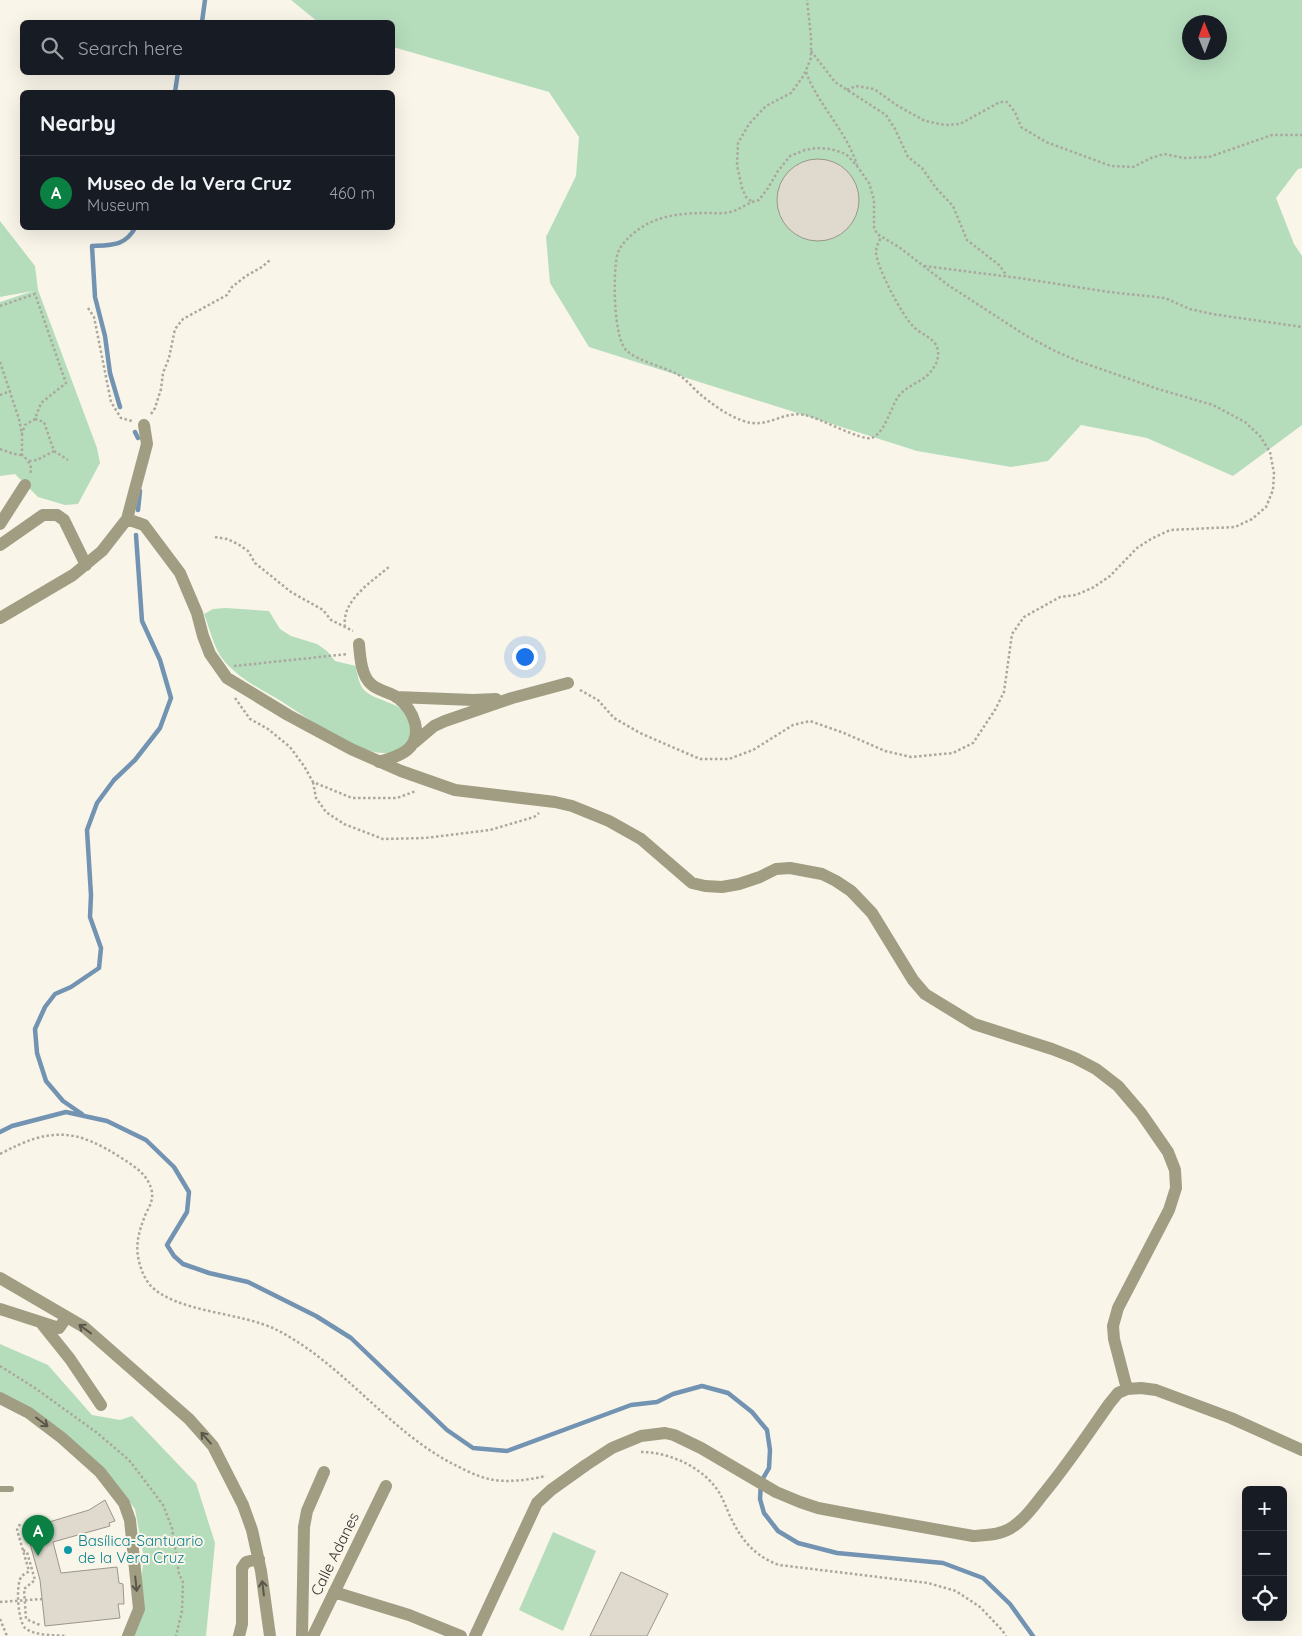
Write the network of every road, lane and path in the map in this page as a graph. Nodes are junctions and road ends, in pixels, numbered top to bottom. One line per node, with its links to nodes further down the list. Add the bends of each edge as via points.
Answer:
1 (807, 0): 2 (path)
2 (811, 51): 3 (path); 4 (path, via 835,82)
3 (805, 71): 6 (path, via 842,132); 7 (path, via 791,93 766,106 749,124 738,143 737,164 742,188)
4 (847, 90): 5 (path, via 856,86 874,89 925,120 945,125 960,124 1000,102 1007,102 1021,127 1046,142 1111,166 1133,167 1164,154 1184,158 1209,157 1272,135); 11 (path, via 886,115 908,157 922,168 953,206 967,240)
5 (1302, 135)
6 (858, 166): 7 (path, via 846,154 831,148 805,150 790,156 759,200); 8 (path, via 869,183 874,200 874,227)
7 (752, 202): 8 (path, via 728,213 662,217 640,228 625,240 617,254 615,277 619,338 626,351 678,374 716,406 751,423 770,422 793,414 804,415 870,439 881,432 900,394 933,370 937,361 936,345 903,314 881,270 876,250)
8 (881, 237): 10 (path)
9 (270, 260): 19 (path, via 232,286 227,295 183,319 175,329 155,408)
10 (923, 266): 11 (path); 37 (path, via 948,286 1055,351 1213,406 1245,422 1260,436 1270,452 1273,490 1266,507 1235,528 1170,530 1150,539 1094,587 1076,595 1060,596 1024,616 1012,634 1004,692 995,710 973,742 953,753 910,757 885,751 810,721 793,725 753,750 729,759 700,760 614,718 598,700)
11 (1008, 276): 14 (path, via 1165,298 1212,314)
12 (0, 306): 18 (path, via 35,294 66,382 41,403)
13 (88, 308): 19 (path, via 94,317 111,402 121,418)
14 (1302, 327)
15 (0, 362): 16 (path)
16 (10, 392): 17 (path); 20 (path)
17 (0, 395)
18 (35, 419): 20 (path, via 25,425); 22 (path, via 44,422)
19 (144, 425): 27 (street, via 147,444)
20 (22, 434): 23 (path)
21 (0, 449): 23 (path)
22 (54, 451): 24 (path); 25 (path)
23 (22, 454): 25 (path)
24 (68, 460)
25 (29, 461): 26 (path, via 31,470)
26 (25, 484): 28 (street)
27 (127, 520): 31 (street, via 102,552); 36 (street, via 144,525 180,573 198,613 210,654)
28 (0, 524)
29 (215, 537): 34 (path, via 227,539 248,551 274,579)
30 (0, 545): 31 (street, via 43,516 57,515 64,520)
31 (86, 565): 33 (street)
32 (390, 566): 34 (path, via 366,585 353,601 344,618)
33 (0, 618)
34 (345, 627): 35 (path, via 358,634)
35 (360, 647): 36 (path, via 347,654); 38 (street, via 363,668 370,684)
36 (224, 673): 41 (street, via 318,732); 42 (path, via 236,701 250,719 290,747)
37 (568, 683): 39 (street)
38 (396, 697): 39 (street); 40 (street, via 412,713 417,733)
39 (512, 698): 40 (street, via 434,726)
40 (414, 743): 41 (street, via 406,751)
41 (379, 762): 43 (street)
42 (313, 782): 43 (path, via 352,798 372,799 397,798); 44 (path, via 316,798 326,812 344,824 383,839 425,838 490,830 534,817)
43 (432, 782): 44 (street, via 476,794)
44 (555, 802): 50 (street, via 610,821 641,839 692,883 722,887 760,877 776,869 790,868 822,874 836,881 872,913 925,994 974,1024 1075,1058 1118,1086 1168,1152 1175,1170 1176,1188 1169,1210 1118,1308 1113,1326)
45 (0, 1154): 56 (path, via 30,1140 56,1134 79,1136 110,1150 141,1172 150,1185 152,1201 138,1234 137,1253 144,1276 154,1288 181,1302 261,1324 286,1335 328,1365 411,1437 463,1469 498,1481)
46 (0, 1278): 48 (street)
47 (0, 1309): 49 (street)
48 (66, 1318): 49 (street, via 59,1328); 62 (street, one-way to 48, via 243,1505 213,1446 189,1419 84,1327)
49 (42, 1324): 52 (street)
50 (1127, 1389): 53 (street, via 1156,1390 1174,1396); 56 (street, via 1118,1393 1109,1404 1027,1515 1002,1533 973,1536 818,1508 776,1492 701,1448 665,1433 632,1439 600,1455)
51 (0, 1398): 72 (street, one-way to 72, via 29,1413 62,1438 100,1472 124,1503 130,1520 139,1608)
52 (101, 1405)
53 (1302, 1450)
54 (640, 1452): 79 (path, via 664,1454 709,1479 745,1543 767,1561 928,1583 956,1591 980,1607)
55 (324, 1472): 75 (street, via 307,1510 304,1528)
56 (572, 1475): 78 (street, via 537,1502)
57 (386, 1486): 63 (street, Calle Adanes)
58 (0, 1489): 59 (lane)
59 (11, 1489)
60 (20, 1524): 61 (path, via 16,1530)
61 (22, 1549): 65 (path, via 29,1572 20,1580); 66 (path, via 27,1552 35,1580 24,1589)
62 (259, 1559): 73 (street, via 246,1562 242,1568); 74 (street, one-way to 62)
63 (334, 1592): 76 (street, Calle Adanes); 77 (street, via 409,1615)
64 (42, 1599): 66 (path)
65 (19, 1600): 66 (path); 67 (path); 71 (path, via 22,1623 26,1628)
66 (25, 1600): 69 (path, via 26,1619)
67 (0, 1602)
68 (0, 1619): 70 (path)
69 (40, 1625)
70 (7, 1636)
71 (67, 1636)
72 (128, 1636)
73 (239, 1636)
74 (270, 1636)
75 (302, 1636)
76 (313, 1636)
77 (461, 1636)
78 (475, 1636)
79 (1006, 1636)

